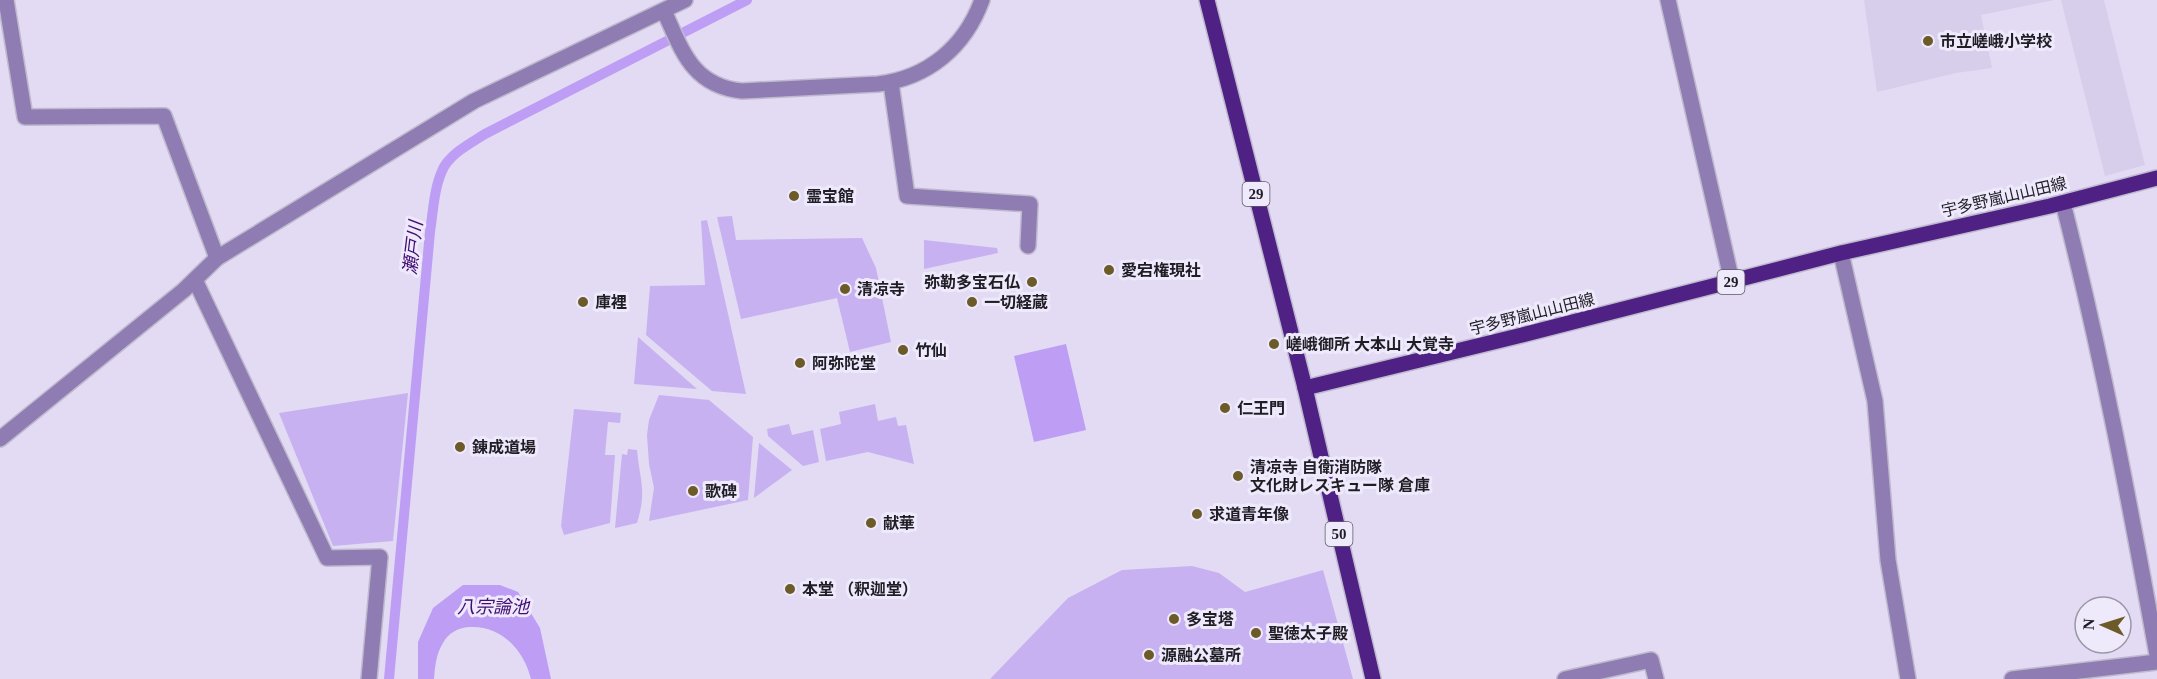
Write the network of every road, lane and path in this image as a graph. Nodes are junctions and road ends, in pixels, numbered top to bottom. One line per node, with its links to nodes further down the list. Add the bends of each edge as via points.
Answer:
1 (6, 0): 12 (street, via 25,117 164,116)
2 (684, 0): 6 (street)
3 (981, 0): 7 (street, via 968,29 948,54 916,75)
4 (1207, 0): 15 (main road, 29)
5 (1668, 0): 14 (street)
6 (664, 11): 7 (street, via 685,57 705,79 732,90); 12 (street, via 474,101)
7 (891, 83): 10 (street, via 907,196 1030,204)
8 (2157, 178): 9 (main road, 宇多野嵐山山田線 / 29)
9 (2063, 203): 11 (main road, 宇多野嵐山山田線 / 29); 17 (street, via 2127,492)
10 (1028, 246)
11 (1841, 253): 14 (main road, 宇多野嵐山山田線 / 29); 23 (street, via 1875,401 1888,560)
12 (217, 258): 13 (street)
13 (195, 280): 16 (street); 19 (street, via 327,558 380,556)
14 (1732, 282): 15 (main road, 宇多野嵐山山田線 / 29)
15 (1305, 388): 20 (main road, 50)
16 (0, 439)
17 (2157, 655)
18 (2157, 662): 24 (street)
19 (369, 679)
20 (1373, 679)
21 (1565, 679): 22 (street, via 1651,660)
22 (1656, 679)
23 (1908, 679)
24 (2012, 679)

